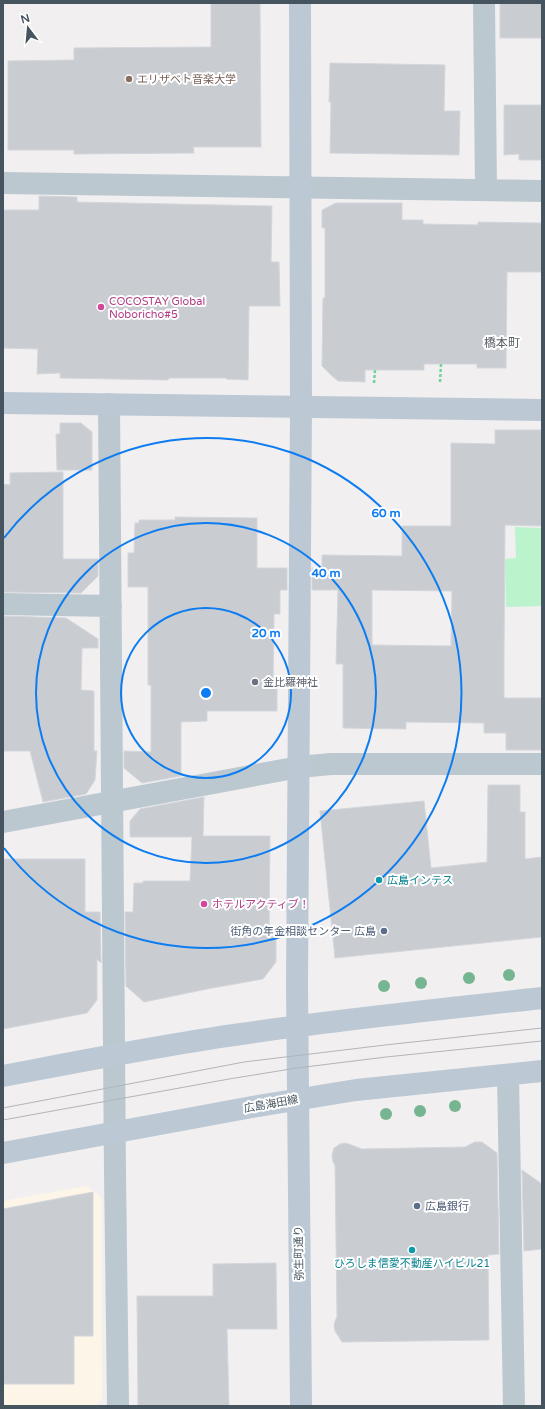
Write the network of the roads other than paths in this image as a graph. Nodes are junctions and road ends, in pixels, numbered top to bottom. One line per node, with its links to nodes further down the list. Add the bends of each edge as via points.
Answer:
1 (300, 3): 4 (street, 弥生町通り)
2 (484, 3): 5 (street)
3 (3, 183): 4 (street)
4 (300, 188): 5 (street); 9 (street, 弥生町通り)
5 (486, 189): 6 (street)
6 (542, 191)
7 (3, 402): 8 (street)
8 (109, 404): 9 (street); 12 (street)
9 (301, 407): 10 (street); 14 (street, 弥生町通り)
10 (542, 410)
11 (3, 604): 12 (street)
12 (111, 606): 15 (street)
13 (542, 764): 14 (street, via 331,764)
14 (298, 767): 15 (street); 18 (street, 弥生町通り)
15 (112, 802): 16 (street); 19 (street)
16 (3, 822)
17 (542, 998): 18 (street)
18 (297, 1026): 19 (street); 23 (street, 弥生町通り)
19 (114, 1055): 22 (street); 24 (street)
20 (542, 1071): 21 (street, 広島海田線)
21 (508, 1075): 23 (street, 広島海田線, via 356,1090); 28 (street)
22 (3, 1076)
23 (297, 1100): 24 (street, 広島海田線); 27 (street, 弥生町通り)
24 (115, 1133): 25 (street, 広島海田線); 26 (street)
25 (3, 1153)
26 (118, 1406)
27 (301, 1406)
28 (514, 1406)

